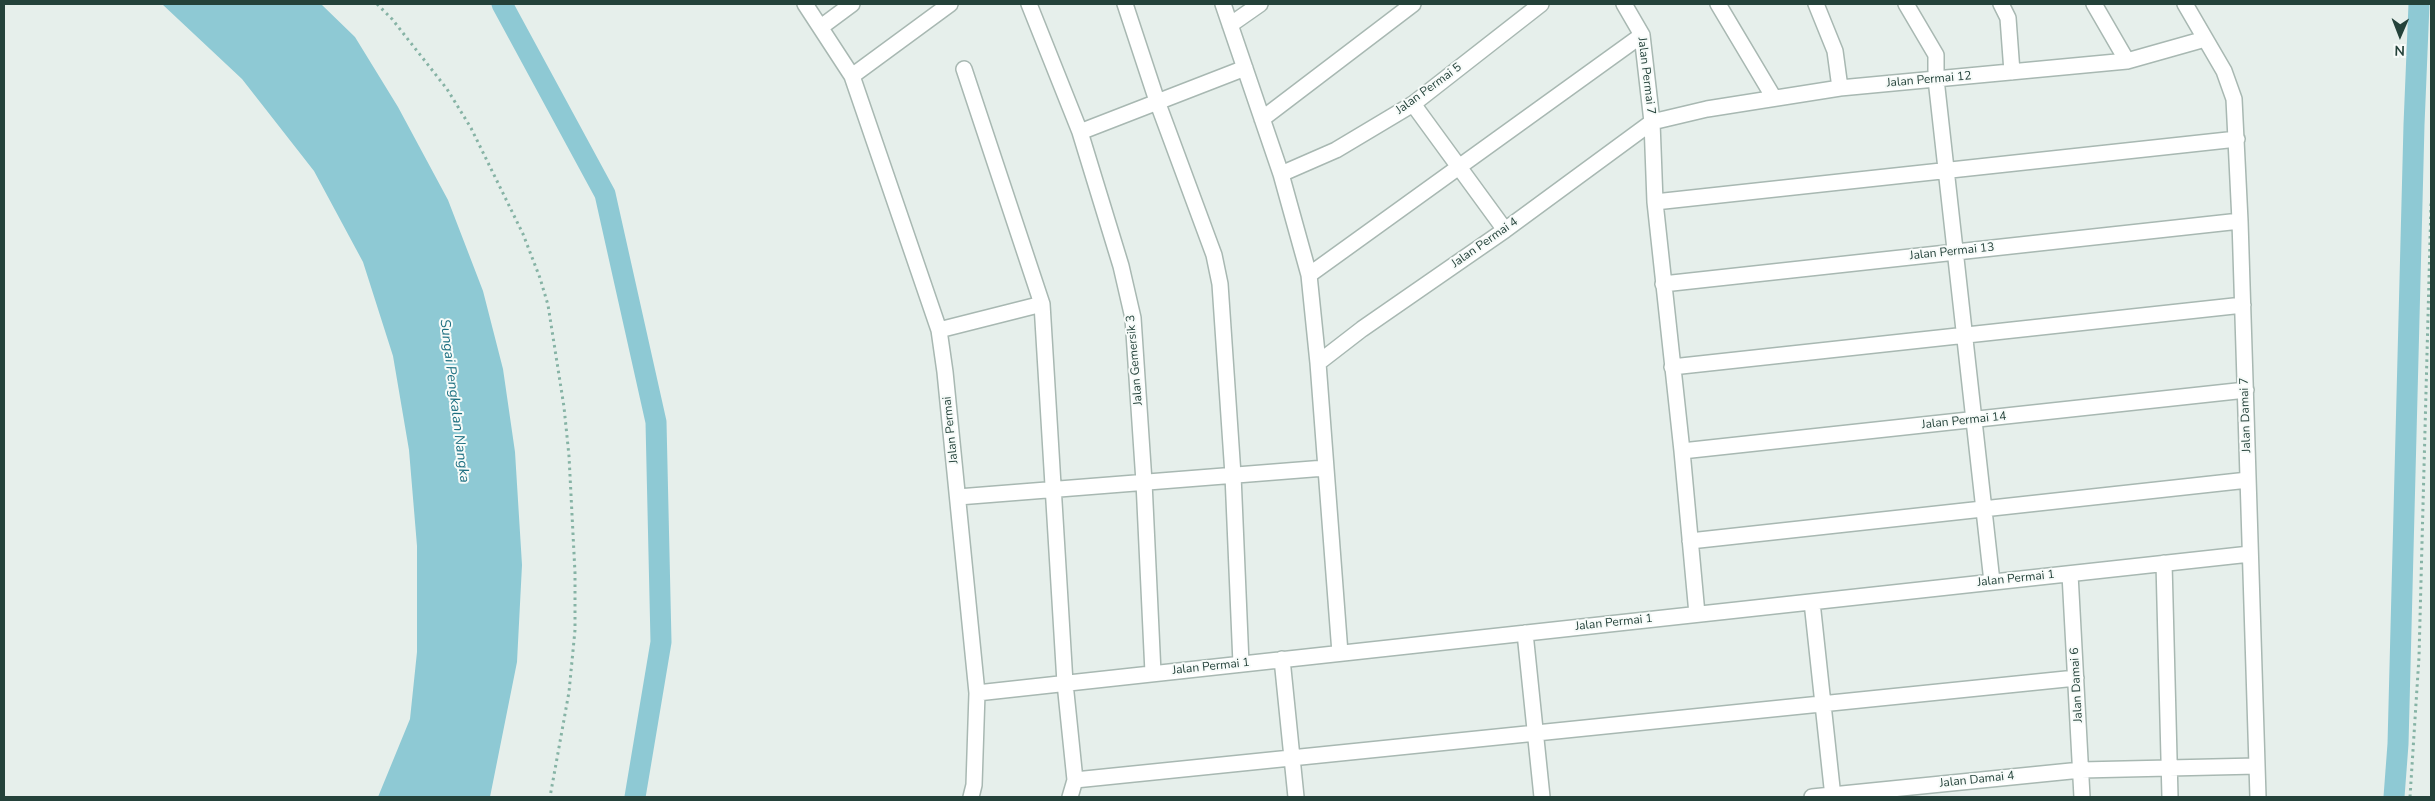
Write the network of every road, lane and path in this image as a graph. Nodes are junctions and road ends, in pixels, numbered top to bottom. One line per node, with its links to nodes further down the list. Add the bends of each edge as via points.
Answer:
1 (378, 4): 85 (path, via 447,89 471,128 524,234 548,305 570,456 575,573 575,630 569,692)
2 (805, 4): 19 (street, Jalan Permai)
3 (852, 4): 19 (street)
4 (950, 4): 26 (street)
5 (1029, 4): 34 (street, Jalan Gemersik 3)
6 (1125, 4): 30 (street)
7 (1223, 4): 18 (street)
8 (1260, 4): 18 (street)
9 (1414, 4): 32 (street)
10 (1541, 4): 31 (street, Jalan Permai 5)
11 (1624, 4): 20 (street, Jalan Permai 7)
12 (1718, 4): 29 (street)
13 (1816, 4): 28 (street, via 1834,51)
14 (1906, 4): 27 (street, via 1936,55)
15 (2001, 4): 25 (street, via 2008,18)
16 (2094, 4): 22 (street)
17 (2185, 4): 21 (street, Jalan Damai 7)
18 (1230, 25): 23 (street)
19 (821, 27): 26 (street, Jalan Permai)
20 (1642, 36): 33 (street, Jalan Permai 7); 36 (street)
21 (2205, 39): 22 (street, Jalan Permai 12); 35 (street, Jalan Damai 7, via 2224,71 2234,99)
22 (2127, 61): 25 (street, Jalan Permai 12)
23 (1244, 68): 30 (street); 32 (street)
24 (964, 69): 46 (street)
25 (2012, 72): 27 (street, Jalan Permai 12)
26 (852, 76): 48 (street, Jalan Permai)
27 (1936, 79): 28 (street, Jalan Permai 12); 37 (street)
28 (1840, 88): 29 (street, Jalan Permai 12)
29 (1774, 98): 33 (street, Jalan Permai 12)
30 (1157, 101): 34 (street); 56 (street, via 1214,255 1218,274)
31 (1413, 104): 36 (street); 38 (street, Jalan Permai 5, via 1336,150)
32 (1262, 119): 38 (street)
33 (1652, 122): 39 (street, Jalan Permai 7); 42 (street, Jalan Permai 4)
34 (1080, 132): 58 (street, Jalan Gemersik 3, via 1121,266 1132,318)
35 (2237, 139): 37 (street); 41 (street, Jalan Damai 7)
36 (1459, 167): 42 (street); 44 (street)
37 (1946, 171): 39 (street); 43 (street)
38 (1281, 174): 44 (street)
39 (1655, 202): 45 (street, Jalan Permai 7)
40 (2431, 203): 94 (path, via 2419,656)
41 (2240, 221): 43 (street, Jalan Permai 13); 47 (street, Jalan Damai 7)
42 (1505, 230): 50 (street, Jalan Permai 4)
43 (1955, 252): 45 (street, Jalan Permai 13); 49 (street)
44 (1310, 275): 50 (street)
45 (1664, 284): 51 (street, Jalan Permai 7)
46 (1042, 304): 48 (street); 59 (street)
47 (2243, 305): 49 (street); 52 (street, Jalan Damai 7)
48 (939, 330): 60 (street, Jalan Permai)
49 (1964, 336): 51 (street); 53 (street)
50 (1318, 363): 55 (street)
51 (1672, 367): 54 (street, Jalan Permai 7)
52 (2246, 390): 53 (street, Jalan Permai 14); 57 (street, Jalan Damai 7)
53 (1974, 420): 54 (street, Jalan Permai 14); 61 (street)
54 (1682, 451): 62 (street, Jalan Permai 7)
55 (1325, 468): 56 (street); 70 (street)
56 (1232, 475): 58 (street); 72 (street)
57 (2248, 480): 61 (street); 63 (street, Jalan Damai 7)
58 (1144, 482): 59 (street); 73 (street, Jalan Gemersik 3)
59 (1053, 489): 60 (street); 75 (street)
60 (958, 497): 76 (street, Jalan Permai)
61 (1983, 509): 62 (street); 66 (street)
62 (1690, 541): 68 (street, Jalan Permai 7)
63 (2250, 554): 64 (street, Jalan Permai 1); 80 (street, Jalan Damai 7)
64 (2164, 563): 65 (street, Jalan Permai 1); 81 (street)
65 (2070, 574): 66 (street, Jalan Permai 1); 74 (street, Jalan Damai 6)
66 (1992, 582): 67 (street, Jalan Permai 1)
67 (1812, 602): 68 (street, Jalan Permai 1); 77 (street)
68 (1697, 614): 69 (street, Jalan Permai 1)
69 (1525, 633): 70 (street, Jalan Permai 1); 78 (street)
70 (1340, 653): 71 (street, Jalan Permai 1)
71 (1282, 660): 72 (street, Jalan Permai 1); 79 (street)
72 (1241, 664): 73 (street, Jalan Permai 1)
73 (1153, 673): 75 (street, Jalan Permai 1)
74 (2076, 678): 77 (street); 82 (street, Jalan Damai 6)
75 (1065, 683): 76 (street, Jalan Permai 1); 83 (street)
76 (977, 693): 86 (street, Jalan Permai)
77 (1823, 704): 78 (street); 84 (street)
78 (1535, 733): 79 (street); 89 (street)
79 (1292, 758): 83 (street); 88 (street)
80 (2258, 766): 81 (street, Jalan Damai 4); 93 (street, Jalan Damai 7)
81 (2168, 768): 82 (street, Jalan Damai 4); 92 (street)
82 (2081, 770): 84 (street, Jalan Damai 4); 91 (street, Jalan Damai 6)
83 (1075, 780): 87 (street)
84 (1832, 796): 90 (street, Jalan Damai 4)
85 (550, 797)
86 (971, 797)
87 (1070, 797)
88 (1296, 797)
89 (1542, 797)
90 (1812, 797)
91 (2082, 797)
92 (2170, 797)
93 (2258, 797)
94 (2410, 797)

